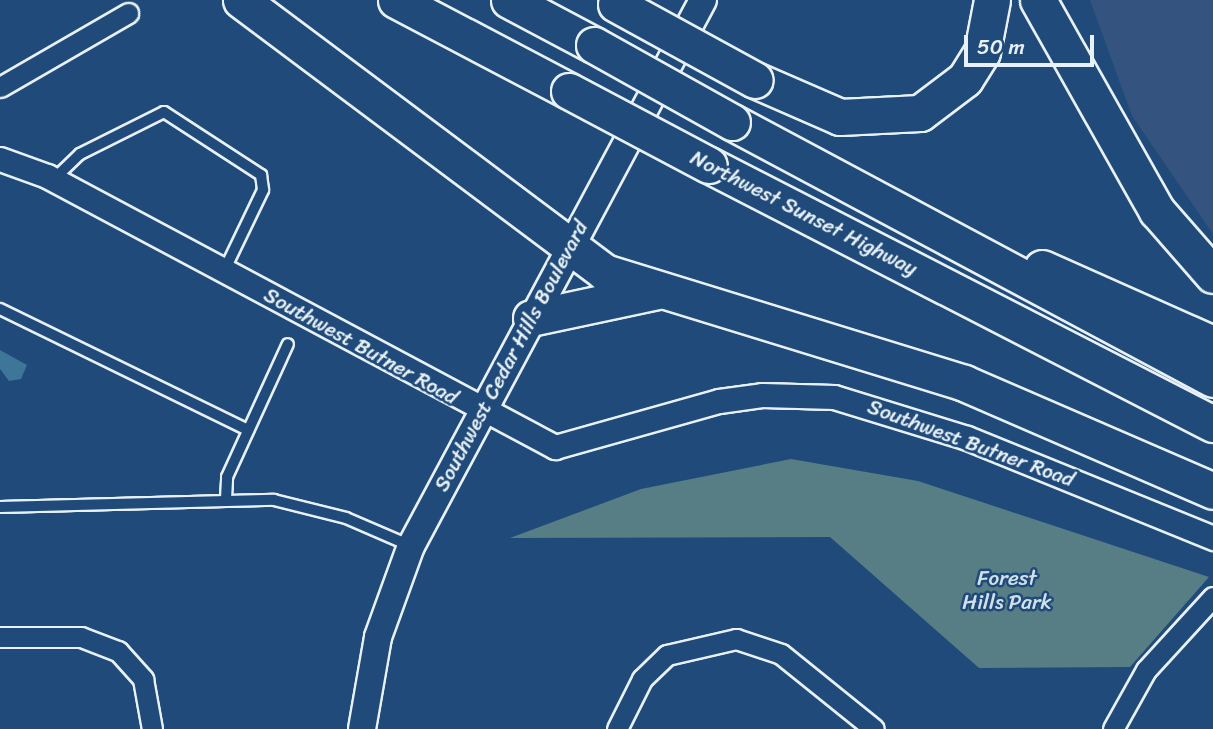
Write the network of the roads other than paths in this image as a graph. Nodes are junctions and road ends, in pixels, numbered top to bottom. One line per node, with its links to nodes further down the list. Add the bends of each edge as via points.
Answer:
1 (241, 0): 12 (highway, via 316,50)
2 (396, 0): 23 (highway, Northwest Sunset Highway, bridge)
3 (509, 0): 13 (highway, bridge)
4 (703, 0): 12 (main road, Southwest Cedar Hills Boulevard)
5 (992, 0): 7 (highway, bridge, via 991,22 971,70 920,113 841,117 755,80)
6 (1038, 0): 15 (highway, via 1150,201)
7 (612, 2)
8 (128, 13): 9 (street)
9 (0, 87)
10 (0, 159): 11 (street, Southwest Butner Road)
11 (53, 180): 14 (street, Southwest Butner Road); 14 (lane, via 80,154 164,112 261,175 263,190)
12 (571, 249): 16 (highway, via 604,272); 18 (main road, Southwest Cedar Hills Boulevard)
13 (977, 252): 20 (highway, via 1058,272); 21 (highway)
14 (224, 271): 22 (street, Southwest Butner Road)
15 (1213, 275)
16 (663, 290): 18 (highway); 25 (highway, via 964,383)
17 (0, 309): 24 (lane)
18 (531, 318): 22 (main road, Southwest Cedar Hills Boulevard)
19 (288, 344): 24 (lane)
20 (1213, 344)
21 (1213, 379)
22 (480, 411): 28 (street, Southwest Butner Road, via 562,448 719,401 762,395 834,397 967,438); 29 (main road, Southwest Cedar Hills Boulevard)
23 (1213, 424)
24 (248, 430): 26 (lane, via 228,477)
25 (1213, 491)
26 (226, 499): 27 (lane); 29 (lane, via 274,500 323,510)
27 (0, 507)
28 (1213, 538)
29 (411, 546): 33 (main road, Southwest Cedar Hills Boulevard, via 378,637)
30 (1213, 597): 36 (street, via 1146,670)
31 (0, 637): 32 (street, via 80,637 118,651 143,679)
32 (152, 729)
33 (362, 729)
34 (617, 729): 35 (street, via 642,679 667,655 736,639 781,654)
35 (874, 729)
36 (1113, 729)

